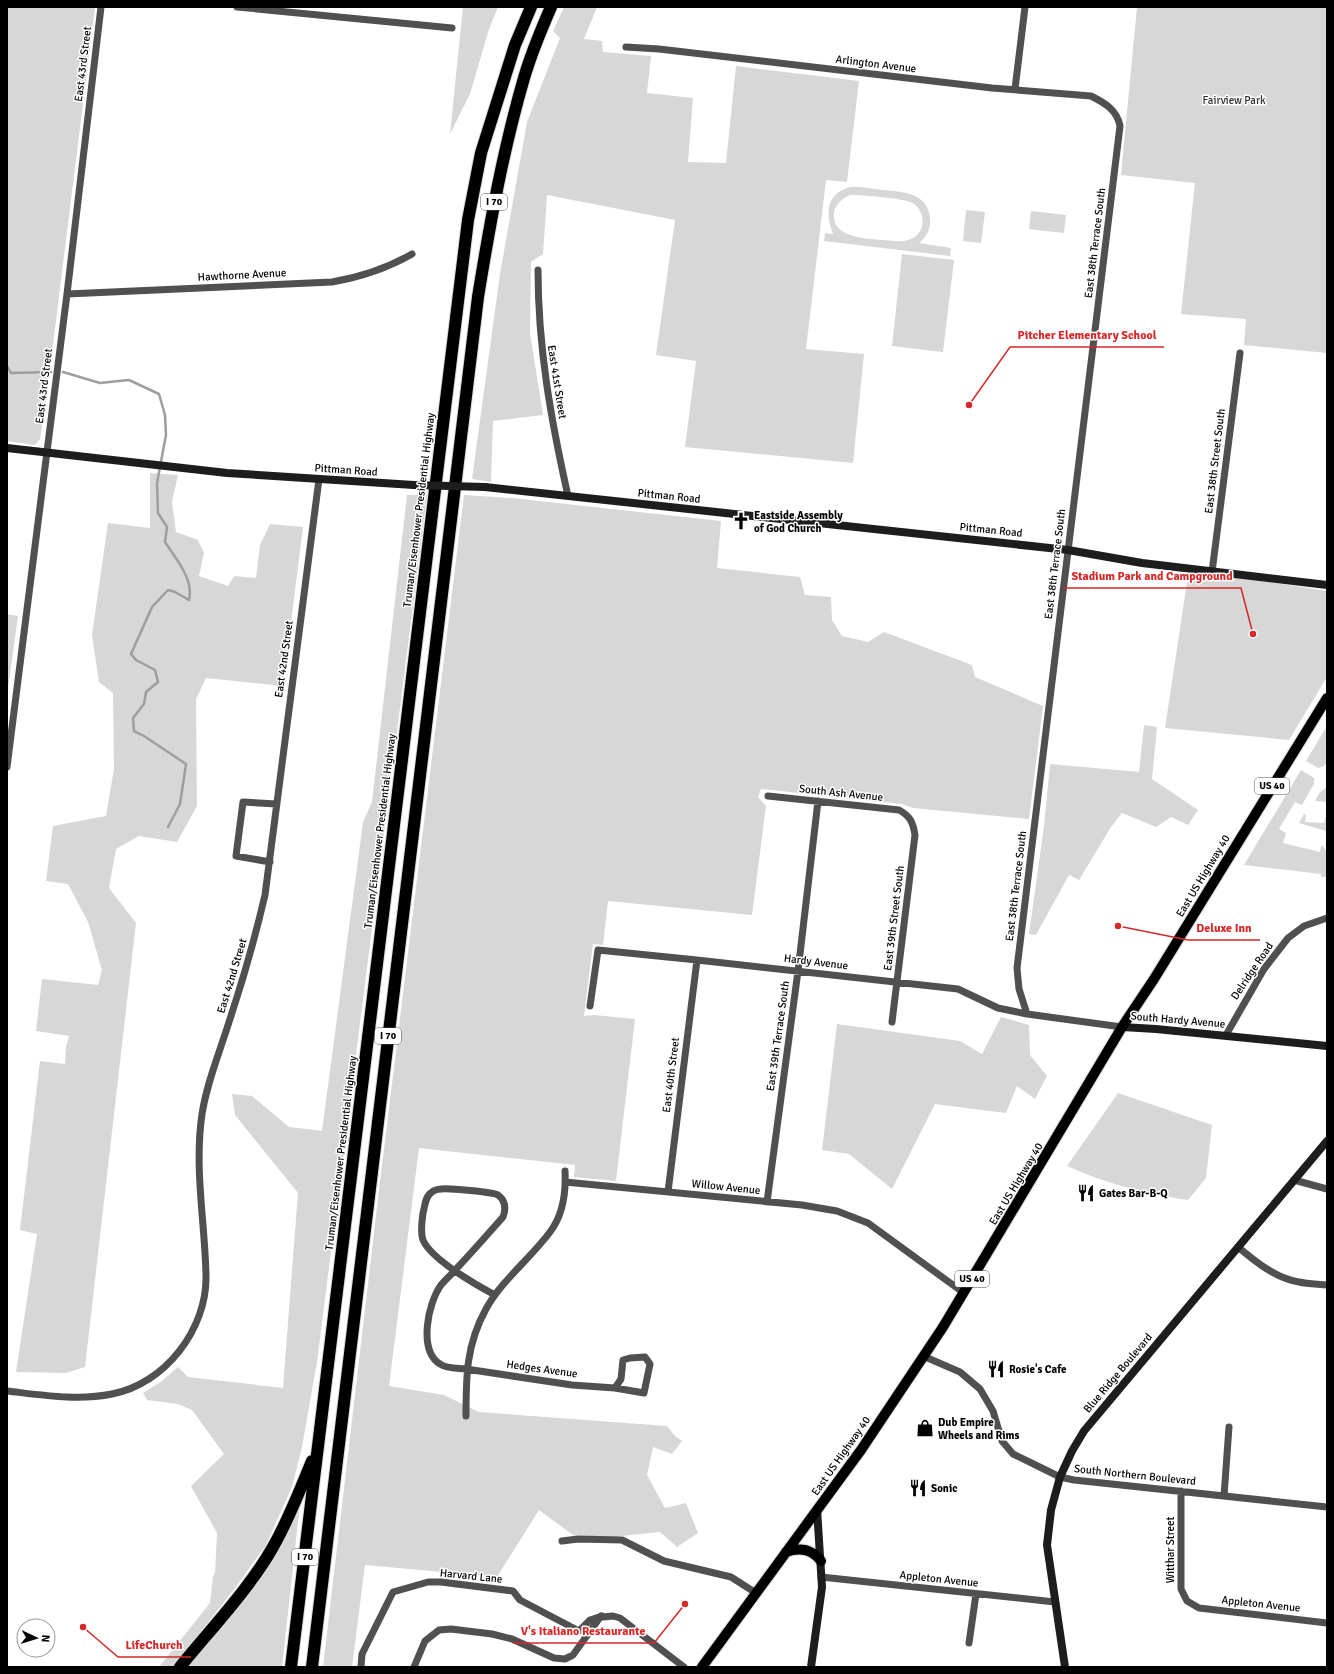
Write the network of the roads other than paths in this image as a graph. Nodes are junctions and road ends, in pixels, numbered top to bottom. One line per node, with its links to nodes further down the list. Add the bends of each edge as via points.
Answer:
1 (101, 7): 12 (street, East 43rd Street)
2 (237, 7): 6 (street)
3 (531, 7): 56 (highway, Truman/Eisenhower Presidential Highway / I 70, via 515,45 481,153 468,220)
4 (551, 7): 75 (highway, I 70, via 524,77 507,141 478,296)
5 (1025, 7): 8 (street)
6 (452, 28)
7 (626, 47): 8 (street, Arlington Avenue)
8 (1015, 89): 9 (street, Arlington Avenue, via 1091,96 1105,103)
9 (1117, 116): 18 (street, East 38th Terrace South, via 1120,126)
10 (412, 254): 12 (street, Hawthorne Avenue, via 373,273 332,282)
11 (538, 270): 17 (street, East 41st Street, via 540,344 554,433)
12 (67, 294): 15 (street, East 43rd Street)
13 (1240, 353): 19 (street, East 38th Street South)
14 (7, 448): 15 (street, Pittman Road)
15 (46, 453): 16 (street, Pittman Road, via 227,473); 22 (street, East 43rd Street)
16 (319, 479): 17 (street, Pittman Road, bridge, via 485,487); 25 (street, East 42nd Street)
17 (568, 496): 18 (street, Pittman Road)
18 (1068, 550): 19 (street, Pittman Road, via 1142,564); 33 (street, East 38th Terrace South, via 1017,968 1019,990)
19 (1212, 572): 20 (street, Pittman Road)
20 (1327, 584)
21 (1327, 698): 35 (main road, East US Highway 40 / US 40)
22 (7, 767)
23 (768, 796): 24 (street, South Ash Avenue)
24 (818, 802): 26 (street, South Ash Avenue, via 899,810); 30 (street, East 39th Terrace South)
25 (277, 804): 27 (street, East 42nd Street); 27 (street, via 243,802 236,856)
26 (909, 818): 31 (street, East 39th Street South, via 913,822 915,835)
27 (270, 862): 53 (street, East 42nd Street, via 252,948 210,1074 202,1114 199,1175 206,1278 203,1304 196,1324 182,1347 162,1370 136,1387 113,1394 71,1398)
28 (1327, 918): 36 (street, Delridge Road, via 1304,926 1288,938 1264,969)
29 (697, 960): 30 (street, Hardy Avenue); 32 (street, Hardy Avenue, via 598,950); 43 (street, East 40th Street)
30 (798, 971): 31 (street, Hardy Avenue); 44 (street, East 39th Terrace South)
31 (898, 983): 33 (street, Hardy Avenue, via 958,989 998,1008); 34 (street, East 39th Street South)
32 (590, 1006)
33 (1027, 1014): 35 (street, South Hardy Avenue)
34 (892, 1022)
35 (1122, 1027): 36 (street, South Hardy Avenue); 48 (main road, East US Highway 40 / US 40)
36 (1226, 1035): 37 (street, South Hardy Avenue)
37 (1327, 1046)
38 (1327, 1141): 40 (street, Blue Ridge Boulevard)
39 (565, 1171): 41 (street)
40 (1294, 1180): 42 (street); 45 (street, Blue Ridge Boulevard)
41 (565, 1182): 43 (street, Willow Avenue); 49 (street, via 562,1208 551,1231)
42 (1327, 1190)
43 (668, 1192): 44 (street, Willow Avenue)
44 (767, 1202): 48 (street, Willow Avenue, via 837,1211 868,1223)
45 (1238, 1247): 47 (street, via 1264,1268 1285,1278); 57 (street, Blue Ridge Boulevard, via 1084,1431)
46 (455, 1270): 46 (street, via 428,1249 423,1239 421,1230 425,1202 431,1193 441,1188 492,1193 502,1199 505,1205 503,1217); 49 (street); 51 (street, via 435,1296 428,1321 427,1346 440,1365)
47 (1327, 1285)
48 (964, 1293): 50 (main road, East US Highway 40 / US 40)
49 (494, 1295): 51 (street, via 476,1331)
50 (923, 1356): 57 (street, South Northern Boulevard, via 960,1372 980,1389 993,1411 1002,1441 1012,1454); 61 (main road, East US Highway 40 / US 40, via 861,1450)
51 (466, 1369): 52 (street, Hedges Avenue, via 572,1385); 54 (street)
52 (615, 1388): 52 (street, Hedges Avenue, via 621,1379 623,1360 645,1357 650,1364 644,1393)
53 (7, 1391)
54 (466, 1416)
55 (1229, 1427): 59 (street)
56 (318, 1447): 73 (highway, via 273,1548); 74 (highway, Truman/Eisenhower Presidential Highway / I 70)
57 (1060, 1477): 58 (street, South Northern Boulevard); 68 (street, Blue Ridge Boulevard, via 1051,1510 1046,1545)
58 (1181, 1491): 59 (street, South Northern Boulevard); 69 (street, Witthar Street, via 1181,1589)
59 (1224, 1496): 60 (street, South Northern Boulevard)
60 (1327, 1507)
61 (818, 1509): 63 (main road, East US Highway 40 / US 40); 64 (street)
62 (562, 1540): 66 (street, via 622,1540 664,1561 731,1577)
63 (786, 1552): 64 (main road, via 794,1549 810,1551); 66 (main road, East US Highway 40 / US 40)
64 (821, 1561): 65 (street)
65 (821, 1577): 67 (street, Appleton Avenue); 80 (street, via 822,1587)
66 (756, 1593): 79 (main road, East US Highway 40 / US 40)
67 (976, 1594): 68 (street, Appleton Avenue); 72 (street)
68 (1054, 1602): 81 (street, Blue Ridge Boulevard)
69 (1192, 1605): 71 (street, Appleton Avenue, via 1199,1608)
70 (602, 1616): 76 (street, Harvard Lane, via 590,1620 579,1631 520,1600 513,1592 428,1582 393,1592 362,1654); 77 (street, via 572,1655 565,1658 554,1658 512,1639 451,1629 439,1630 425,1641); 78 (street, via 620,1618)
71 (1327, 1623)
72 (970, 1643)
73 (180, 1667)
74 (291, 1667)
75 (312, 1667)
76 (361, 1667)
77 (414, 1667)
78 (684, 1667)
79 (702, 1667)
80 (811, 1667)
81 (1065, 1667)

